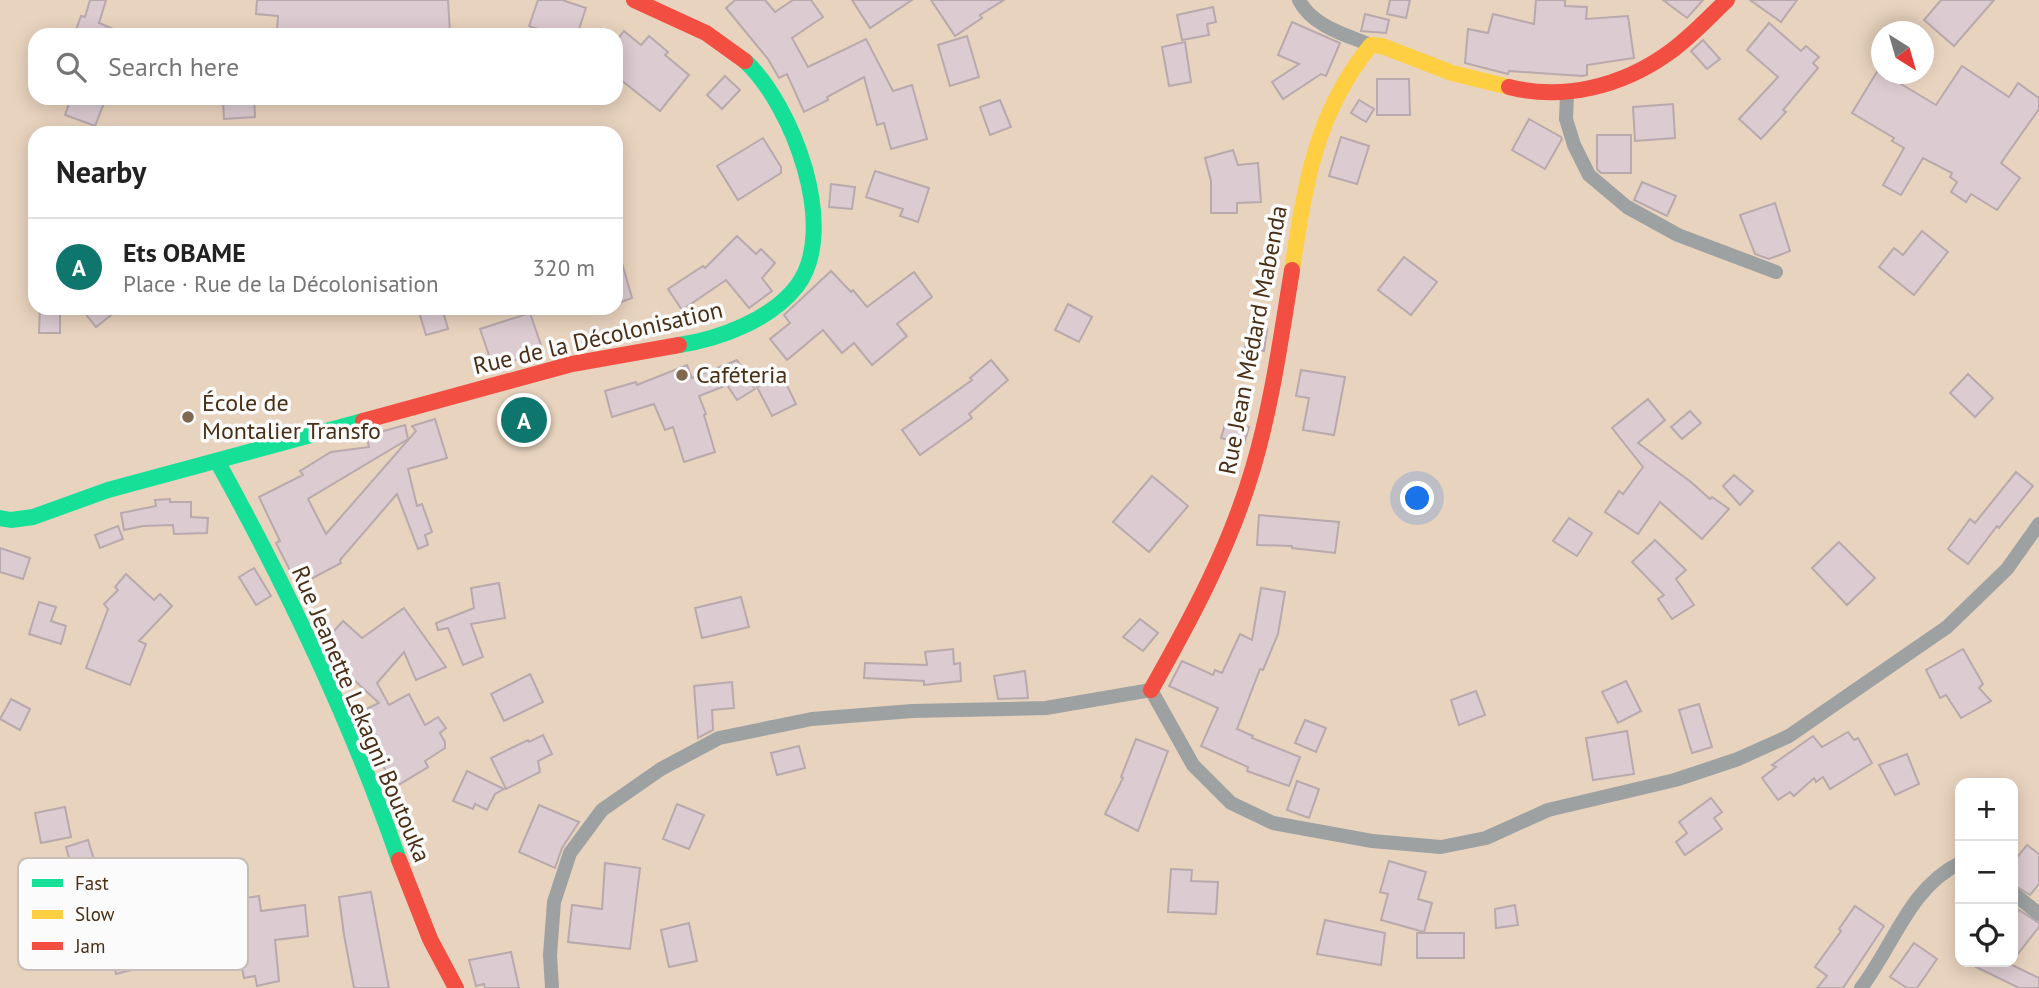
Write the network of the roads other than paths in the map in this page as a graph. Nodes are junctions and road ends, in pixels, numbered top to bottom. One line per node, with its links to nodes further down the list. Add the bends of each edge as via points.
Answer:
1 (634, 0): 7 (street, Rue de la Décolonisation, via 735,53 777,102 801,157 811,205 811,249 798,285 768,312 712,339 595,358)
2 (1299, 0): 4 (street, via 1317,20)
3 (1727, 0): 5 (street, via 1668,54 1622,80)
4 (1371, 45): 5 (street, via 1516,89); 10 (street, Rue Jean Médard Mabenda, via 1337,93 1318,143 1301,210 1262,437 1247,491 1199,600)
5 (1567, 93): 6 (street, via 1566,119 1589,175 1627,207 1678,235)
6 (1776, 272)
7 (217, 461): 8 (street, Rue de la Décolonisation, via 114,488 27,519); 14 (street, Rue Jeanette Lekagni Boutouka, via 276,568 371,783 425,930)
8 (0, 518)
9 (2039, 524): 10 (street, via 2007,569 1947,626 1789,736 1675,780 1548,810 1486,838 1441,847 1372,841 1273,823 1231,803 1192,765)
10 (1151, 691): 15 (street, via 1046,708 812,719 719,738 661,769 602,810 570,853 554,902)
11 (1955, 866): 16 (street, via 1923,890)
12 (2018, 897): 13 (street)
13 (2039, 914)
14 (456, 988)
15 (552, 988)
16 (1861, 988)

